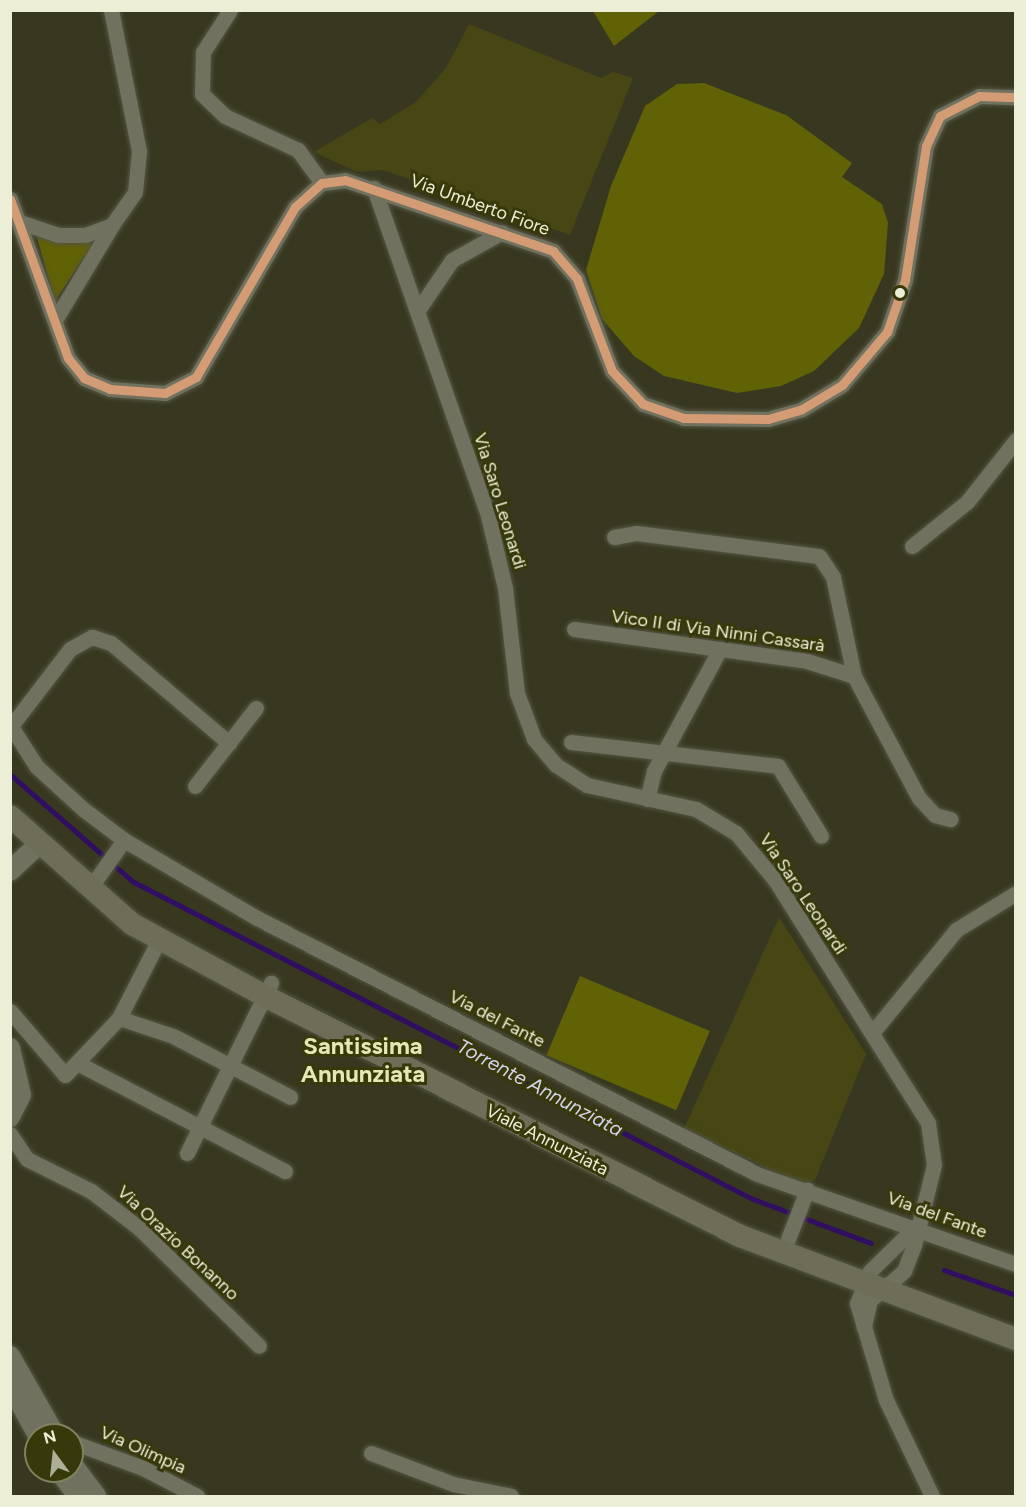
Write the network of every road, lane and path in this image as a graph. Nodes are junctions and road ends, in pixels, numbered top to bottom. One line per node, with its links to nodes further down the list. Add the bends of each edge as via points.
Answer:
1 (111, 10): 8 (street, via 140,166 130,203)
2 (230, 10): 4 (street, via 210,37 200,63 207,103 297,150)
3 (1016, 97): 9 (street, Via Umberto Fiore, via 966,99 940,116 926,146 904,280 887,332 842,385 785,415 701,420 643,404 612,371 571,268 553,251)
4 (322, 183): 5 (street, Via Umberto Fiore, via 345,180); 11 (street, via 295,207 204,368 186,385 145,394 94,384 68,358)
5 (374, 188): 9 (street, Via Umberto Fiore); 10 (street, Via Saro Leonardi)
6 (10, 199): 7 (street)
7 (20, 222): 8 (street, via 70,236); 11 (street)
8 (112, 225): 11 (street)
9 (502, 231): 10 (street, via 452,260)
10 (418, 310): 24 (street, Via Saro Leonardi, via 491,526 527,726 544,753 570,776 604,791)
11 (55, 320)
12 (1016, 440): 14 (street, via 967,502)
13 (614, 537): 17 (street, via 636,533 819,556 832,577)
14 (912, 546)
15 (574, 629): 16 (street, Vico II di Via Ninni Cassarà)
16 (719, 651): 17 (street, Vico II di Via Ninni Cassarà, via 807,661); 22 (street)
17 (854, 676): 26 (street, via 918,798 935,815)
18 (256, 708): 21 (street)
19 (11, 725): 21 (street, via 70,648 98,637); 29 (street, Via del Fante, via 37,767)
20 (571, 742): 22 (street)
21 (229, 743): 23 (street)
22 (664, 751): 24 (street); 27 (street, via 778,766)
23 (195, 786)
24 (647, 799): 37 (street, Via Saro Leonardi, via 710,815 748,845)
25 (10, 816): 28 (main road, Viale Annunziata)
26 (950, 819)
27 (821, 836)
28 (39, 844): 30 (street); 31 (main road, Viale Annunziata)
29 (121, 844): 31 (street); 47 (street, Via del Fante, via 257,918 757,1174)
30 (10, 871)
31 (96, 887): 33 (main road, Viale Annunziata); 34 (main road, Viale Annunziata)
32 (1016, 893): 37 (street, via 956,930)
33 (159, 940): 34 (main road, Viale Annunziata); 36 (street)
34 (268, 989): 39 (street); 49 (main road, Viale Annunziata)
35 (10, 1011): 40 (street, via 65,1076)
36 (119, 1018): 39 (street, via 173,1036); 40 (street)
37 (872, 1033): 48 (street, Via Saro Leonardi, via 932,1134 934,1165)
38 (10, 1048): 42 (street, via 21,1095)
39 (230, 1064): 41 (street); 43 (street)
40 (81, 1065): 43 (street)
41 (290, 1097)
42 (10, 1117)
43 (197, 1127): 45 (street); 46 (street)
44 (10, 1134): 55 (street, Via Orazio Bonanno, via 27,1158 91,1191 139,1228)
45 (187, 1153)
46 (285, 1171)
47 (806, 1194): 48 (street, Via del Fante); 50 (street)
48 (915, 1227): 51 (street, Via del Fante); 52 (street); 52 (street, Via Saro Leonardi, via 908,1263)
49 (743, 1230): 50 (main road, Viale Annunziata); 52 (main road, Viale Annunziata)
50 (790, 1235): 52 (main road, Viale Annunziata)
51 (1016, 1264)
52 (877, 1280): 53 (main road, Viale Annunziata); 54 (main road, Viale Annunziata); 68 (street, via 857,1303 894,1420)
53 (1016, 1324)
54 (1016, 1340)
55 (260, 1346)
56 (10, 1356): 59 (street)
57 (10, 1385): 58 (street)
58 (31, 1423)
59 (48, 1423)
60 (84, 1446): 66 (street, Via Olimpia, via 143,1468)
61 (371, 1453): 67 (street, via 415,1472)
62 (84, 1480): 65 (street)
63 (68, 1483): 64 (street)
64 (78, 1497)
65 (96, 1497)
66 (197, 1497)
67 (511, 1497)
68 (932, 1497)

